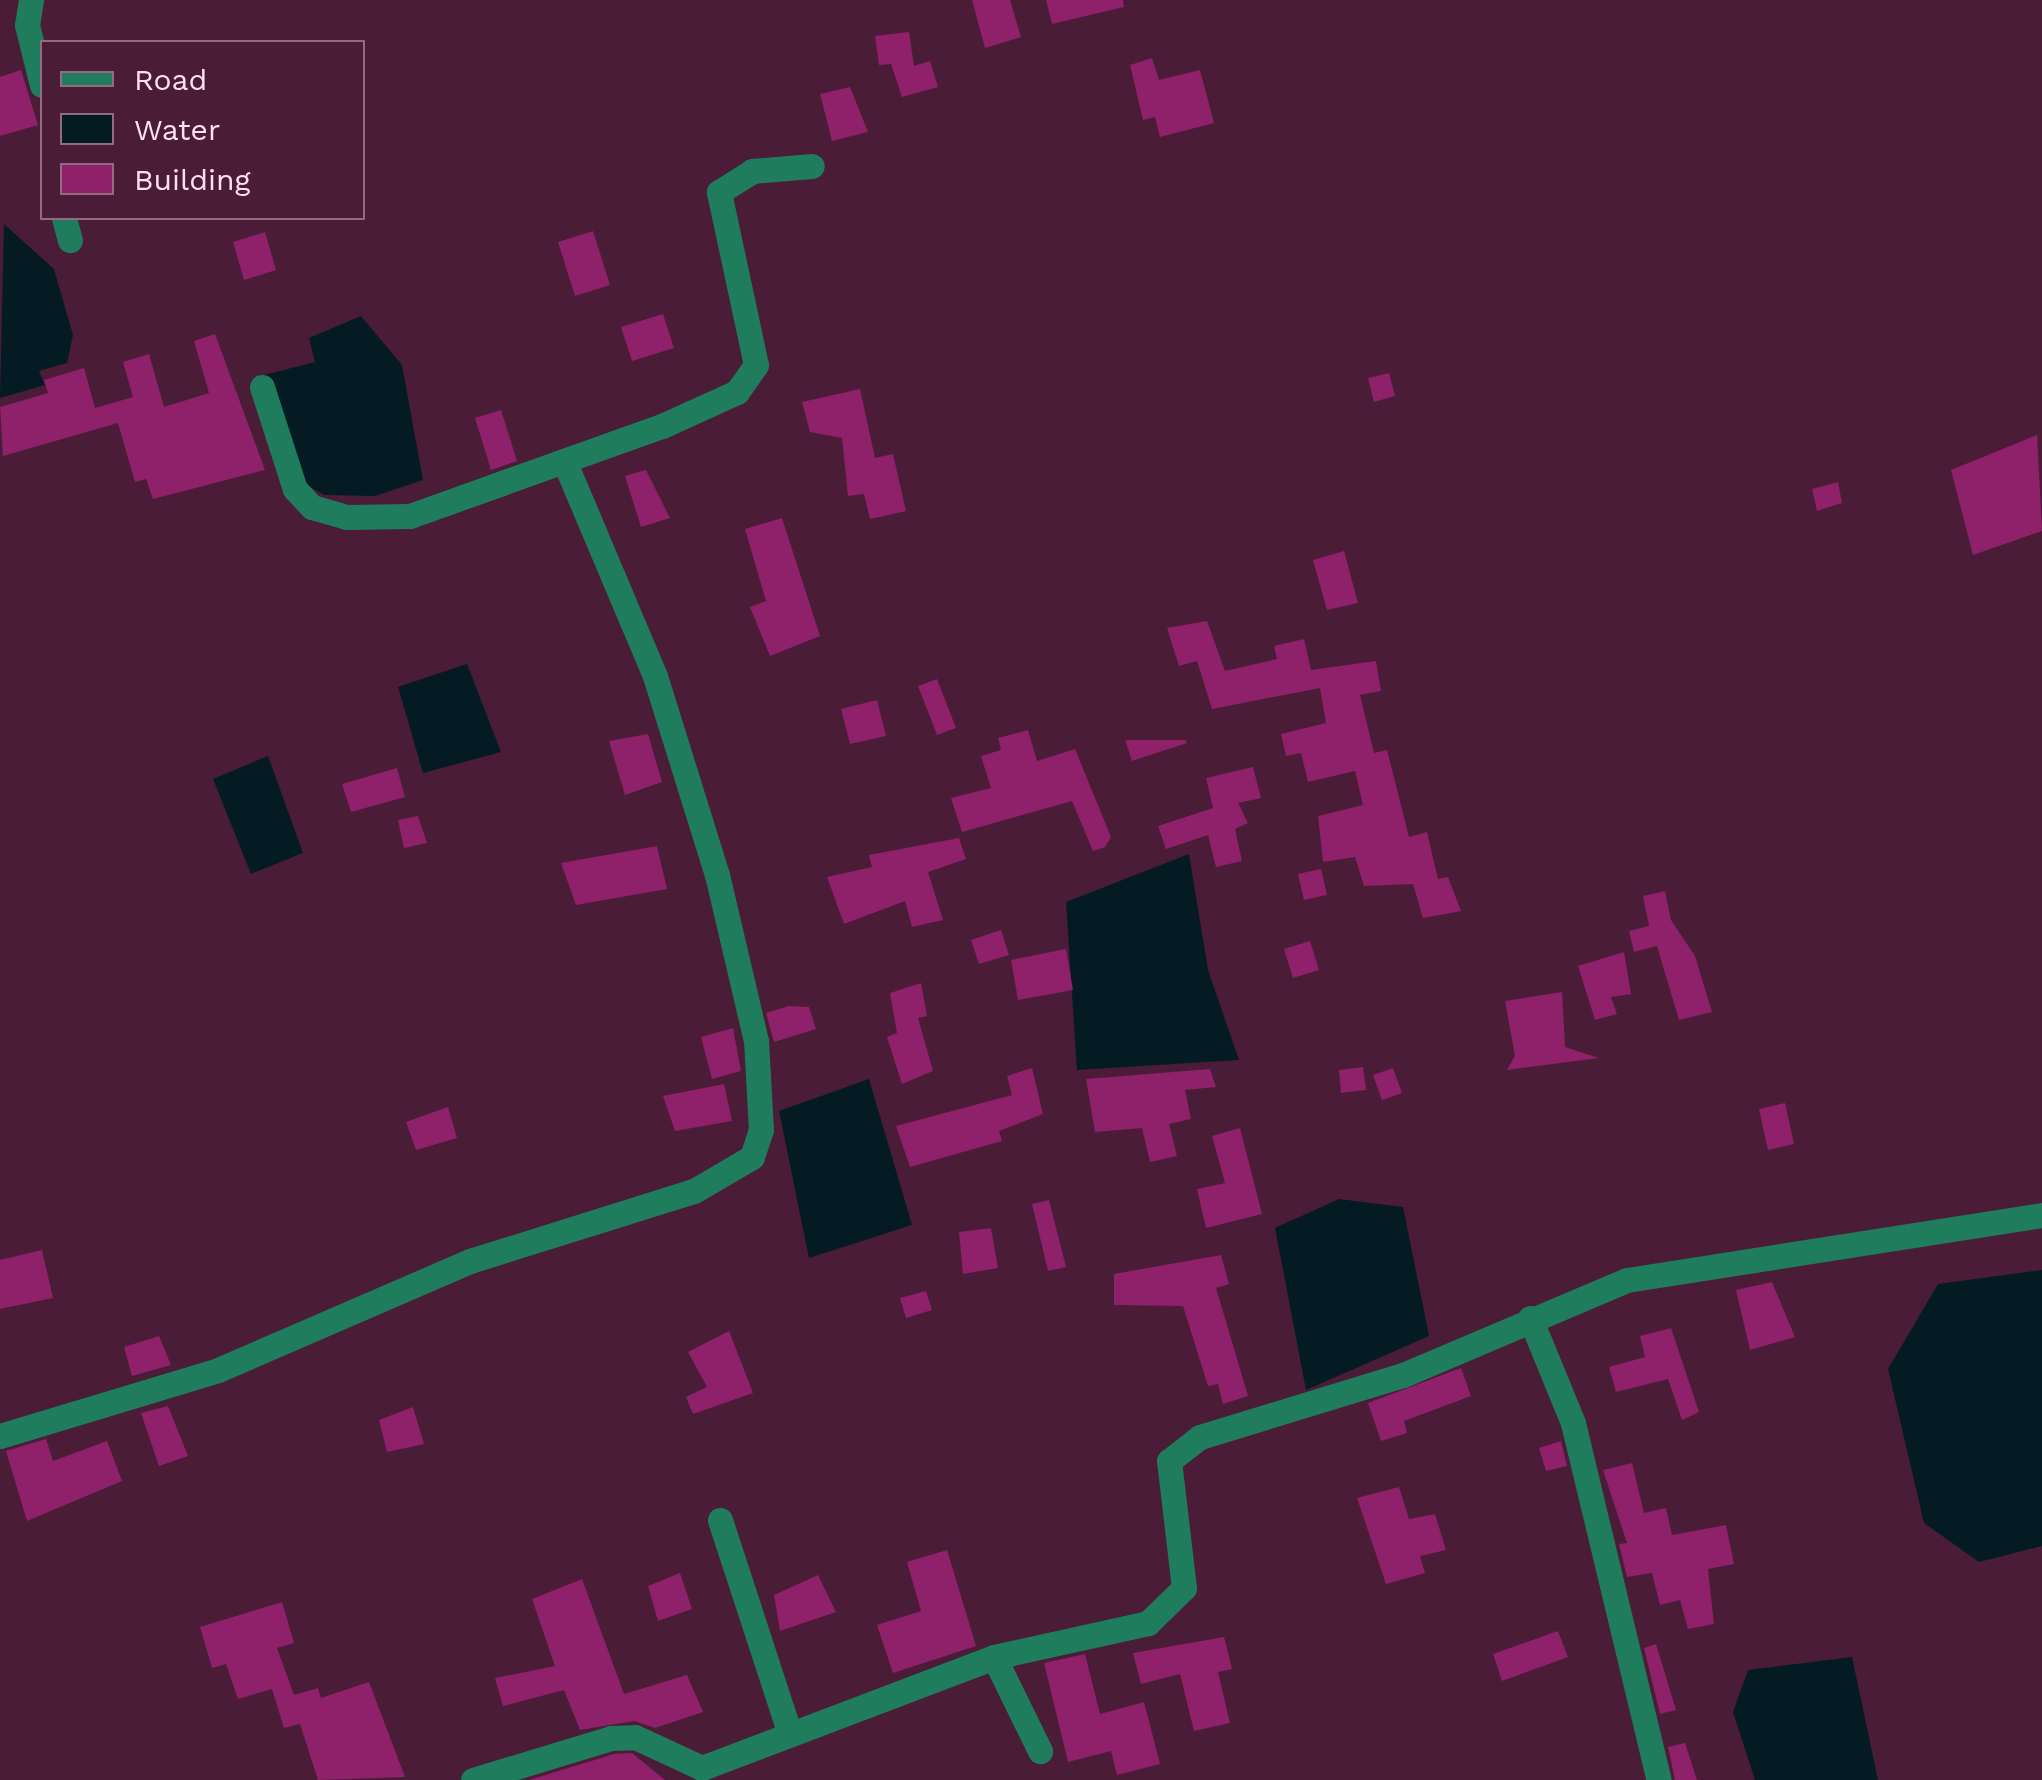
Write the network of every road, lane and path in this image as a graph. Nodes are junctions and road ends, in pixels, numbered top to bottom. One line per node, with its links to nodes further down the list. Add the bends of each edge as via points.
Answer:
1 (31, 0): 2 (street, via 27,25)
2 (40, 76)
3 (812, 166): 5 (street, via 752,172 718,192 756,342 748,380)
4 (262, 386): 5 (street, via 294,489 328,515 410,516)
5 (565, 463): 8 (street, via 655,676 716,875 756,1042 761,1130 752,1157 694,1191 470,1261 218,1370)
6 (2042, 1214): 7 (street, via 1626,1280)
7 (1530, 1318): 10 (street, via 1404,1375 1200,1437 1169,1461 1185,1565 1178,1600 1148,1623); 14 (street, via 1573,1422)
8 (0, 1436)
9 (720, 1520): 11 (street)
10 (994, 1657): 11 (street); 12 (street)
11 (790, 1731): 13 (street, via 702,1768 635,1737 611,1738)
12 (1040, 1751)
13 (472, 1780)
14 (1658, 1780)

